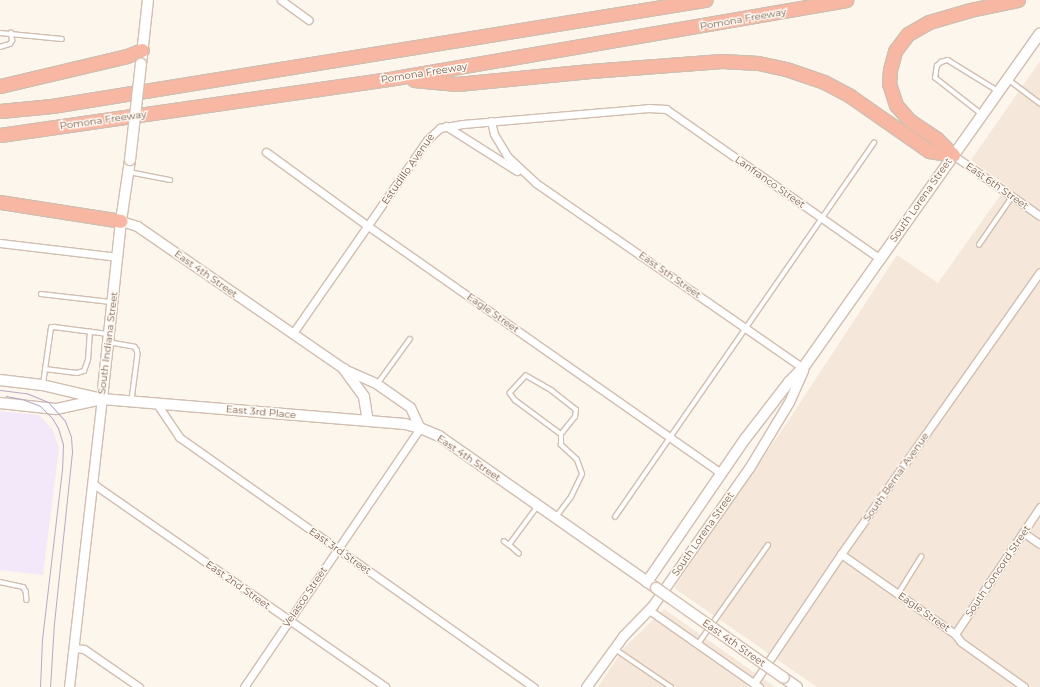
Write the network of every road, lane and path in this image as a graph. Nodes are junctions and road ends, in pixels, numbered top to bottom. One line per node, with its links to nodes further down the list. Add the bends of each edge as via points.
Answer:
1 (148, 0): 12 (main road, South Indiana Street)
2 (281, 0): 6 (street)
3 (705, 0): 19 (highway, via 60,105)
4 (846, 0): 13 (highway, Pomona Freeway)
5 (1018, 0): 26 (highway, via 929,22 908,34 895,51 889,84 896,105 910,121 937,139)
6 (309, 20)
7 (0, 33): 8 (lane)
8 (11, 33): 10 (lane); 11 (lane, via 10,44)
9 (1040, 33): 14 (main road, South Lorena Street)
10 (62, 39)
11 (0, 47)
12 (142, 50): 15 (highway, via 127,56); 27 (main road, South Indiana Street, bridge)
13 (395, 78): 23 (highway, Pomona Freeway); 26 (highway, via 457,84 722,61 758,63 824,82 850,96 929,150)
14 (1007, 79): 16 (main road, South Lorena Street); 17 (lane)
15 (0, 86)
16 (999, 91): 20 (main road, South Lorena Street); 20 (lane, via 948,60 937,66 935,78)
17 (1040, 102)
18 (659, 108): 21 (street, Estudillo Avenue); 33 (street, Lanfranco Street, via 671,112)
19 (0, 111)
20 (982, 115): 26 (main road, South Lorena Street)
21 (491, 121): 22 (street, Estudillo Avenue); 29 (street, East 5th Street, via 494,134 507,156)
22 (446, 126): 29 (street, East 5th Street); 35 (street, Estudillo Avenue, via 434,132)
23 (0, 134)
24 (874, 143): 33 (lane)
25 (266, 152): 35 (street, Eagle Street)
26 (953, 155): 30 (street, East 6th Street); 39 (main road, South Lorena Street)
27 (128, 172): 28 (lane); 34 (main road, South Indiana Street)
28 (170, 180)
29 (536, 183): 43 (street, East 5th Street)
30 (1012, 197): 32 (street, East 6th Street); 37 (lane)
31 (0, 202): 34 (highway)
32 (1040, 216)
33 (822, 218): 39 (street, Lanfranco Street); 43 (lane)
34 (121, 221): 38 (main road, South Indiana Street); 45 (street, East 4th Street, via 137,226)
35 (368, 226): 45 (street, Estudillo Avenue); 61 (street, Eagle Street)
36 (0, 243): 38 (street)
37 (979, 245)
38 (118, 257): 42 (main road, South Indiana Street)
39 (880, 259): 48 (main road, South Lorena Street)
40 (1040, 272): 75 (street, South Bernal Avenue)
41 (40, 294): 42 (lane)
42 (112, 302): 46 (main road, South Indiana Street)
43 (746, 328): 48 (street, East 5th Street); 61 (lane)
44 (90, 332): 46 (lane); 49 (lane, via 88,360 84,371 77,373); 49 (lane, via 51,328)
45 (293, 333): 50 (street, East 4th Street)
46 (108, 338): 54 (main road, South Indiana Street); 55 (lane, via 137,350)
47 (410, 339): 52 (lane)
48 (803, 368): 62 (main road, South Lorena Street, via 789,382); 81 (street, South Lorena Street, via 789,402 749,468)
49 (45, 369): 53 (lane)
50 (344, 369): 52 (street, East 4th Street); 58 (main road, via 364,397)
51 (0, 380): 53 (main road)
52 (377, 384): 59 (street, East 4th Street, via 410,407)
53 (42, 385): 54 (main road)
54 (102, 399): 55 (main road, East 3rd Place); 56 (main road, via 56,409); 63 (street, South Indiana Street)
55 (132, 402): 57 (main road, East 3rd Place)
56 (0, 403)
57 (157, 404): 58 (main road, East 3rd Place); 73 (street, East 3rd Street, via 179,438)
58 (368, 420): 59 (main road, East 3rd Place)
59 (420, 428): 64 (main road, East 4th Street, via 439,436); 73 (street, Velasco Street)
60 (561, 434): 60 (lane, via 575,417 576,410 552,391 526,376 510,393 515,400); 67 (lane, via 561,445 577,460 582,474 571,497)
61 (671, 437): 62 (street, Eagle Street); 66 (lane)
62 (721, 473): 78 (main road, South Lorena Street)
63 (92, 483): 82 (street, East 2nd Street); 85 (street, South Indiana Street)
64 (538, 506): 67 (main road, East 4th Street); 72 (lane)
65 (1040, 508): 68 (street, South Concord Street)
66 (615, 517)
67 (555, 518): 78 (main road, East 4th Street)
68 (1024, 533): 71 (street); 83 (street, South Concord Street)
69 (504, 541): 72 (lane)
70 (768, 544): 84 (lane)
71 (1040, 544)
72 (509, 545): 74 (lane)
73 (337, 549): 82 (street, Velasco Street); 92 (street, East 3rd Street)
74 (519, 554)
75 (841, 554): 79 (street, Eagle Street); 87 (street, South Bernal Avenue)
76 (921, 557): 79 (lane)
77 (0, 582): 80 (lane, via 23,587)
78 (647, 582): 95 (main road, East 4th Street, bridge)
79 (898, 594): 83 (street, Eagle Street)
80 (27, 600)
81 (649, 610): 84 (street); 86 (street, South Lorena Street)
82 (289, 620): 90 (street, Velasco Street); 91 (street, East 2nd Street)
83 (955, 634): 96 (street, Eagle Street, via 961,642)
84 (698, 644): 87 (street)
85 (74, 648): 88 (street, South Indiana Street); 89 (street, via 84,649)
86 (614, 648): 93 (street, South Lorena Street); 94 (lane)
87 (756, 685)
88 (69, 687)
89 (139, 687)
90 (244, 687)
91 (385, 687)
92 (534, 687)
93 (586, 687)
94 (671, 687)
95 (797, 687)
96 (1024, 687)

